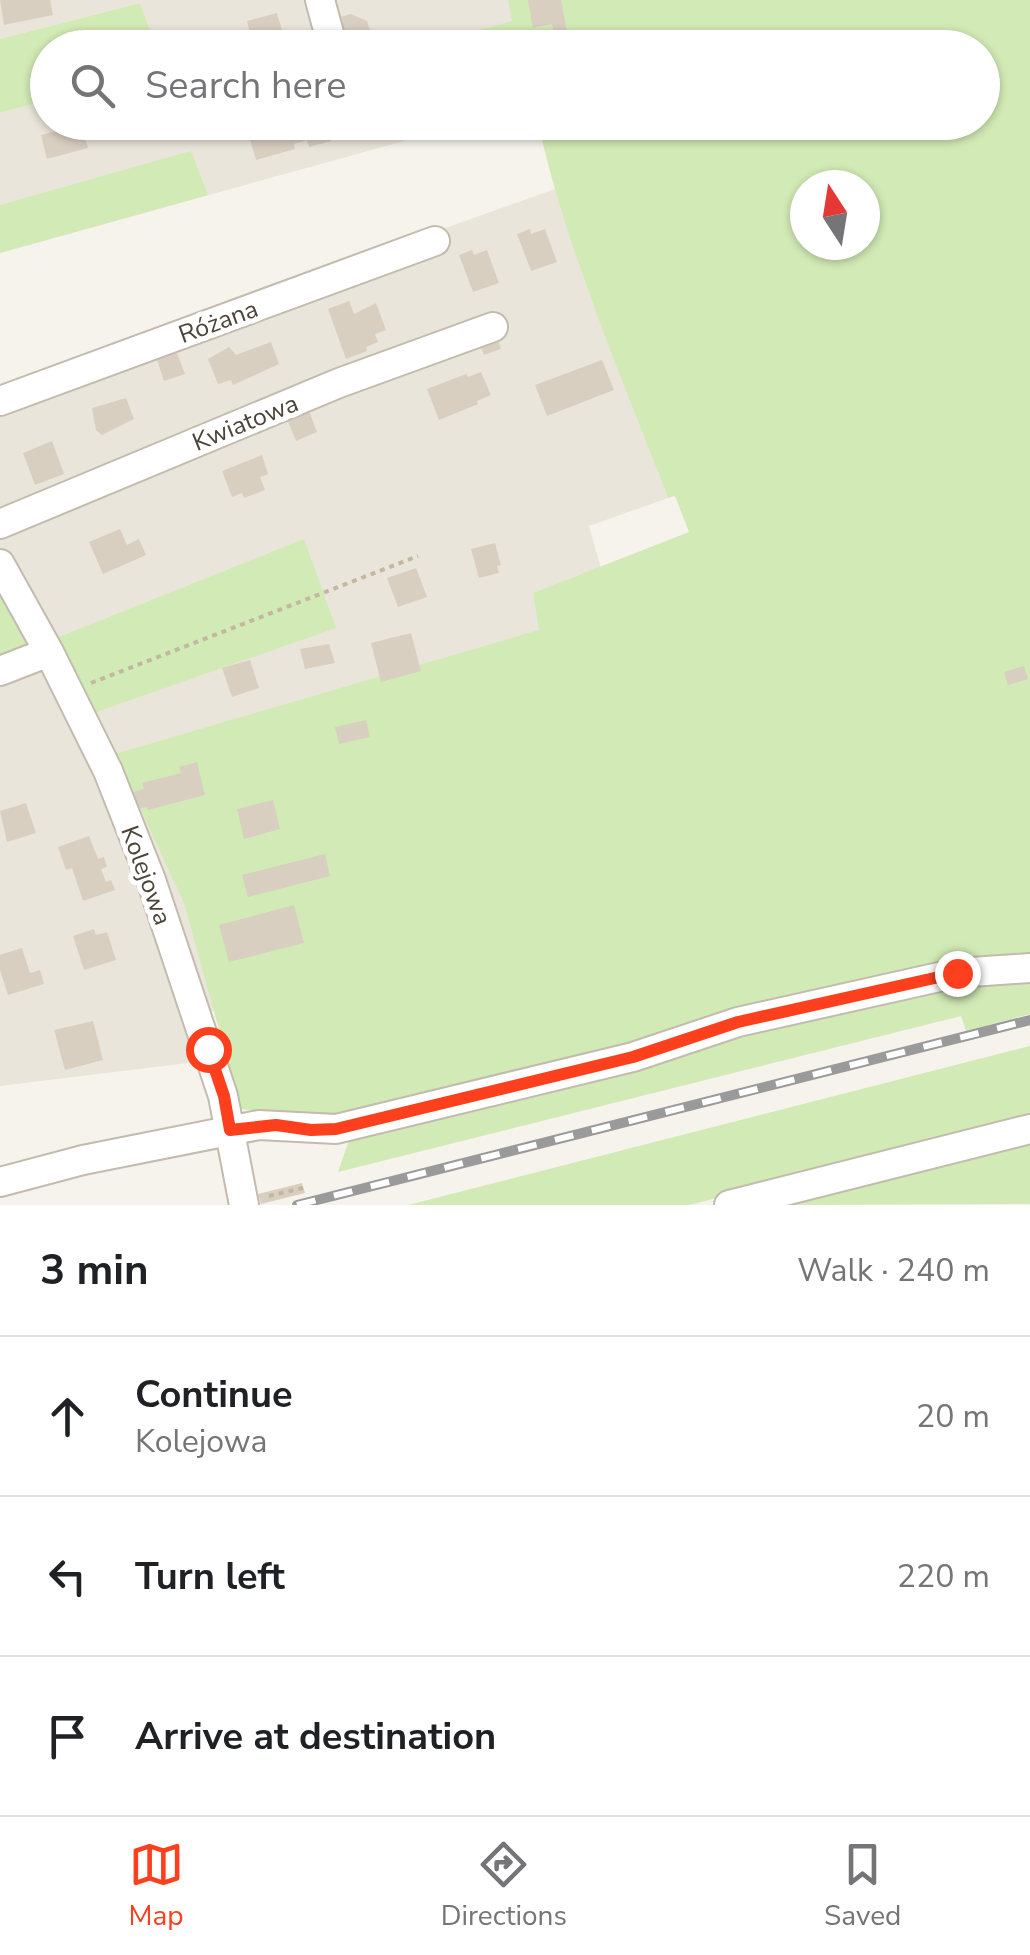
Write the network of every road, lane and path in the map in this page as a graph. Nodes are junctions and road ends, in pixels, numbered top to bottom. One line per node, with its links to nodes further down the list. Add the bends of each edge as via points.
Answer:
1 (320, 0): 2 (street)
2 (328, 30)
3 (435, 242): 5 (street, Różana)
4 (493, 327): 6 (street, Kwiatowa, via 339,383)
5 (0, 401)
6 (0, 524)
7 (418, 556): 11 (path)
8 (0, 564): 9 (street, Kolejowa)
9 (49, 652): 10 (street); 11 (street, Kolejowa)
10 (0, 671)
11 (68, 692): 14 (street, Kolejowa, via 151,880)
12 (1030, 968): 14 (street, via 957,973 756,1018 633,1057 336,1129)
13 (1030, 1129): 18 (street)
14 (230, 1130): 15 (street); 17 (street, Kolejowa)
15 (0, 1182)
16 (303, 1188): 17 (path)
17 (252, 1202)
18 (729, 1205)

